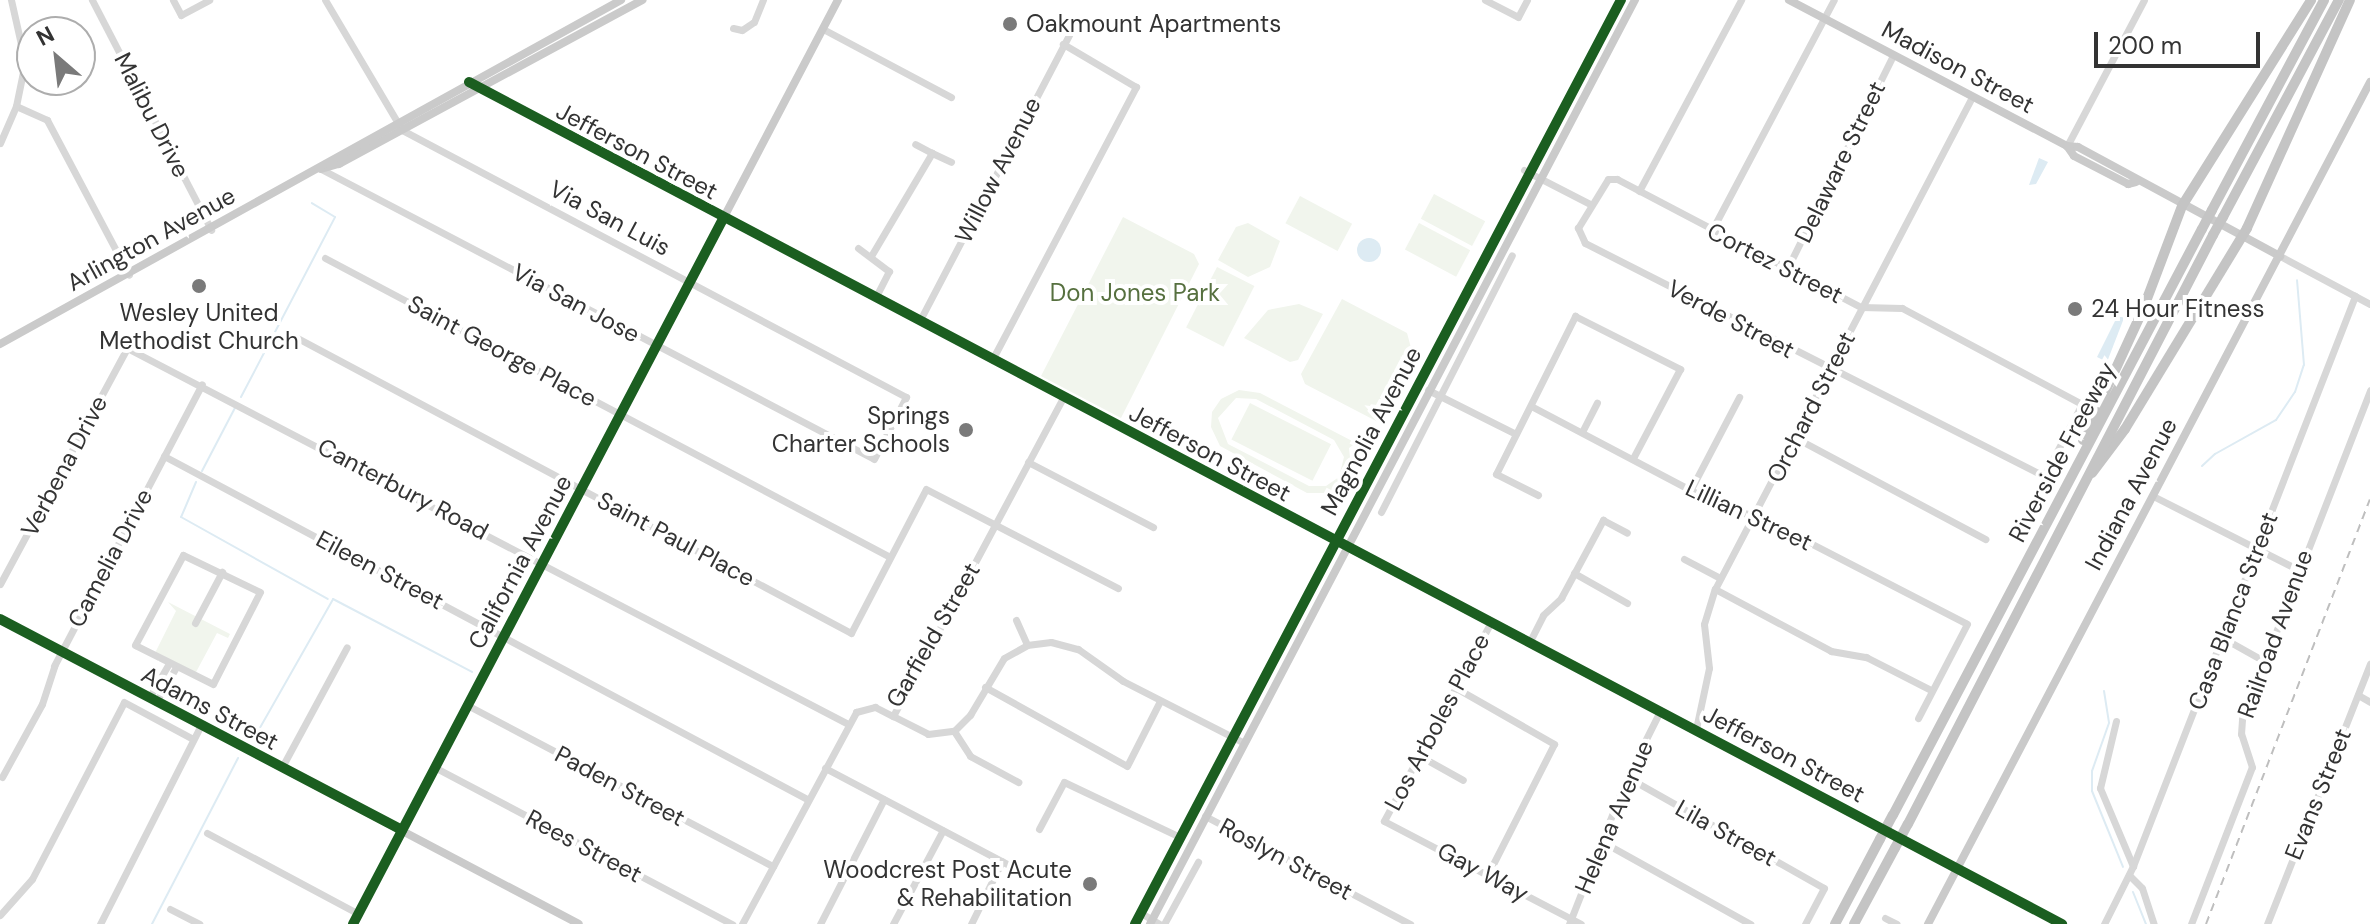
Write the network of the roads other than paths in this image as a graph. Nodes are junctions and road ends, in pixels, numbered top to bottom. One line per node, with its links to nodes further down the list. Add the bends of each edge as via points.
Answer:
1 (11, 0): 35 (street, via 24,43)
2 (92, 0): 49 (street, Malibu Drive)
3 (173, 0): 4 (street, via 181,15)
4 (209, 0)
5 (325, 0): 36 (street)
6 (621, 0): 29 (main road, Arlington Avenue)
7 (642, 0): 28 (main road, Arlington Avenue)
8 (763, 0): 24 (street, via 754,22 742,30)
9 (838, 0): 25 (main road, California Avenue)
10 (1485, 0): 11 (street, via 1518,17)
11 (1527, 0)
12 (1621, 0): 43 (main road, Magnolia Avenue)
13 (1635, 0): 44 (main road, Magnolia Avenue)
14 (1741, 0): 45 (street)
15 (1789, 0): 22 (main road, Madison Street)
16 (1834, 0): 22 (street)
17 (2144, 0): 39 (street)
18 (2311, 0): 47 (highway)
19 (2324, 0): 85 (highway, Riverside Freeway, bridge)
20 (2339, 0): 89 (highway, Riverside Freeway, bridge)
21 (2350, 0): 51 (highway)
22 (1824, 19): 27 (main road, Madison Street); 50 (street)
23 (1076, 21): 26 (street, Willow Avenue)
24 (733, 28)
25 (823, 29): 33 (street); 48 (main road, California Avenue)
26 (1063, 44): 64 (street, Willow Avenue); 69 (street, via 1136,87)
27 (1893, 55): 34 (main road, Madison Street); 57 (street, Delaware Street)
28 (495, 78): 31 (main road, Arlington Avenue); 32 (street, via 488,88)
29 (469, 82): 31 (street, Jefferson Street); 36 (main road, Arlington Avenue)
30 (2370, 82): 55 (main road, Indiana Avenue)
31 (478, 87): 32 (street, Jefferson Street); 36 (main road, Arlington Avenue)
32 (491, 94): 48 (street, Jefferson Street)
33 (951, 97)
34 (1972, 97): 39 (main road, Madison Street); 63 (street, Orchard Street)
35 (16, 106): 37 (street); 58 (street, via 47,120)
36 (398, 127): 42 (main road, Arlington Avenue, via 333,156); 59 (street, Via San Luis)
37 (0, 143)
38 (915, 144): 40 (street)
39 (2067, 146): 47 (main road, Madison Street, via 2120,180 2136,182)
40 (932, 153): 41 (street); 54 (street)
41 (951, 162)
42 (321, 169): 49 (main road, Arlington Avenue); 67 (street, Via San Jose)
43 (1526, 171): 44 (street); 100 (main road, Magnolia Avenue)
44 (1539, 178): 46 (street); 72 (main road, Magnolia Avenue)
45 (1639, 191): 46 (street, Cortez Street, via 1608,179); 50 (street, Cortez Street)
46 (1590, 204): 70 (street, Verde Street, via 1578,228 1585,243)
47 (2182, 206): 51 (main road, Madison Street); 85 (highway, via 2142,312 2081,443)
48 (723, 219): 59 (main road, California Avenue); 61 (street, Jefferson Street)
49 (211, 230): 58 (main road, Arlington Avenue)
50 (1712, 230): 57 (street, Cortez Street)
51 (2242, 237): 55 (main road, Madison Street); 89 (highway, via 2107,458)
52 (858, 248): 54 (street)
53 (1512, 255): 74 (street)
54 (871, 256): 61 (street, via 889,271)
55 (2280, 256): 60 (street, Madison Street); 93 (main road, Indiana Avenue)
56 (325, 258): 79 (street, Saint George Place)
57 (1787, 269): 63 (street, Cortez Street)
58 (129, 275): 66 (main road, Arlington Avenue)
59 (690, 283): 67 (main road, California Avenue); 86 (street, Via San Luis, via 906,397)
60 (2355, 296): 62 (street, Madison Street); 102 (street, Casa Blanca Street)
61 (876, 297): 64 (street, Jefferson Street)
62 (2370, 304)
63 (1861, 307): 70 (street, Orchard Street); 88 (street, Cortez Street, via 1902,308 2082,404)
64 (920, 320): 69 (street, Jefferson Street)
65 (288, 333): 90 (street, Saint Paul Place)
66 (0, 344)
67 (657, 346): 79 (main road, California Avenue); 86 (street, Via San Jose)
68 (127, 348): 71 (street, Canterbury Road); 110 (street, Verbena Drive)
69 (992, 360): 76 (street, Jefferson Street)
70 (1829, 371): 82 (street, Orchard Street); 88 (street, Verde Street, via 1862,382)
71 (202, 384): 83 (street, Camelia Drive); 105 (street, Canterbury Road)
72 (1428, 390): 74 (street); 101 (main road, Magnolia Avenue)
73 (2370, 390): 106 (street, Railroad Avenue)
74 (1441, 396): 81 (street); 94 (street)
75 (1739, 397): 91 (street)
76 (1063, 398): 87 (street, Garfield Street); 100 (street, Jefferson Street)
77 (1597, 403): 80 (street)
78 (1531, 406): 80 (street, Lillian Street); 81 (street); 84 (street, via 1575,316 1680,369)
79 (621, 414): 90 (main road, California Avenue); 103 (street, Saint George Place)
80 (1582, 432): 84 (street, Lillian Street)
81 (1516, 434): 92 (street, via 1496,474)
82 (1794, 437): 95 (street, Orchard Street); 99 (street)
83 (164, 456): 118 (street, Eileen Street); 123 (street, Camelia Drive)
84 (1633, 458): 91 (street, Lillian Street)
85 (2080, 458): 194 (highway, Riverside Freeway, bridge)
86 (874, 459)
87 (1028, 462): 96 (street, Garfield Street); 97 (street)
88 (2044, 476)
89 (2085, 480): 195 (highway, Riverside Freeway, bridge)
90 (582, 488): 103 (street, Saint Paul Place, via 851,633); 105 (main road, California Avenue)
91 (1691, 489): 95 (street, Lillian Street, via 1730,511)
92 (1538, 495)
93 (2153, 496): 102 (street); 168 (main road, Indiana Avenue)
94 (1381, 512)
95 (1756, 515): 109 (street, Orchard Street); 129 (street, Lillian Street, via 1967,624)
96 (995, 524): 103 (street, via 926,489); 111 (street); 136 (street, Garfield Street)
97 (1153, 527)
98 (1627, 533): 108 (street, Los Arboles Place, via 1603,520)
99 (1985, 539)
100 (1336, 541): 101 (street, Jefferson Street); 143 (main road, Magnolia Avenue)
101 (1345, 547): 116 (street, Jefferson Street); 145 (main road, Magnolia Avenue)
102 (2257, 549): 106 (street); 119 (street, Casa Blanca Street)
103 (890, 557)
104 (1684, 559): 109 (street)
105 (543, 563): 118 (main road, California Avenue); 139 (street, Canterbury Road)
106 (2299, 570): 124 (street, Railroad Avenue)
107 (222, 572): 117 (street); 126 (street, via 183,555 135,645); 126 (street, via 260,592 213,684)
108 (1574, 573): 113 (street); 120 (street, Los Arboles Place)
109 (1720, 578): 112 (street, Orchard Street)
110 (0, 584)
111 (1118, 588)
112 (1715, 589): 129 (street, via 1831,651 1866,657); 141 (street, Orchard Street, via 1704,624 1709,668)
113 (1627, 603)
114 (0, 620): 123 (main road, Adams Street)
115 (1016, 620): 121 (street)
116 (1491, 622): 120 (street, Jefferson Street); 128 (street, Los Arboles Place)
117 (195, 623)
118 (504, 637): 134 (main road, California Avenue); 154 (street, Eileen Street)
119 (2223, 638): 124 (street); 167 (street, Casa Blanca Street)
120 (1529, 643): 135 (street, Jefferson Street)
121 (1027, 645): 127 (street, via 1004,658); 132 (street, via 1071,646)
122 (347, 647): 147 (street)
123 (61, 652): 131 (main road, Adams Street); 150 (street, Camelia Drive, via 42,704)
124 (2264, 661): 201 (street, Railroad Avenue, via 2240,728 2252,767)
125 (2370, 664): 130 (street, Evans Street)
126 (172, 667): 131 (street)
127 (985, 687): 132 (street, via 1127,766); 142 (street)
128 (1456, 688): 146 (street, Los Arboles Place); 170 (street, via 1554,744)
129 (1931, 690): 137 (street)
130 (2358, 695): 133 (street); 202 (street, Evans Street)
131 (153, 700): 140 (main road, Adams Street)
132 (1160, 701): 143 (street)
133 (2370, 702)
134 (467, 705): 148 (main road, California Avenue); 166 (street, Paden Street)
135 (1660, 711): 141 (street, Jefferson Street); 151 (street, Helena Avenue)
136 (893, 716): 139 (street, Garfield Street, via 866,707); 142 (street, via 928,734)
137 (1918, 718)
138 (2116, 721): 167 (street, via 2100,788)
139 (848, 724): 149 (street)
140 (201, 725): 144 (street); 147 (main road, Adams Street)
141 (1696, 729): 168 (street, Jefferson Street)
142 (954, 731): 153 (street, via 970,756)
143 (1232, 737): 145 (street); 162 (main road, Magnolia Avenue)
144 (193, 739): 175 (street, via 124,702 32,879); 180 (street)
145 (1244, 743): 156 (main road, Magnolia Avenue)
146 (1420, 756): 152 (street); 157 (street, Los Arboles Place)
147 (282, 767): 159 (main road, Adams Street)
148 (436, 768): 159 (main road, California Avenue); 184 (street, Rees Street)
149 (825, 768): 154 (street); 155 (street)
150 (2, 777)
151 (1627, 777): 163 (street, Helena Avenue); 193 (street, Lila Street, via 1824,888)
152 (1463, 780)
153 (1018, 782)
154 (807, 799): 166 (street)
155 (884, 799): 160 (street); 186 (street)
156 (1205, 816): 178 (main road, Magnolia Avenue); 190 (street, Roslyn Street)
157 (1384, 821): 170 (street, Gay Way)
158 (1039, 829): 162 (street, via 1064,782)
159 (402, 830): 174 (main road, California Avenue); 183 (main road, Adams Street)
160 (943, 830): 164 (street); 187 (street)
161 (207, 833): 174 (street)
162 (1180, 837): 173 (main road, Magnolia Avenue)
163 (1601, 841): 177 (street, Helena Avenue); 192 (street)
164 (1002, 861): 169 (street); 188 (street)
165 (1198, 862): 178 (street)
166 (773, 866): 185 (street)
167 (2133, 866): 171 (street, Casa Blanca Street)
168 (1958, 869): 197 (main road, Indiana Avenue); 198 (street, Jefferson Street)
169 (1026, 874)
170 (1488, 874): 177 (street, Gay Way)
171 (2129, 875): 199 (street, Casa Blanca Street); 200 (street, via 2142,888)
172 (170, 909): 181 (street)
173 (1141, 913): 178 (street); 189 (main road, Magnolia Avenue)
174 (359, 914): 182 (main road, California Avenue)
175 (0, 916): 179 (street)
176 (1885, 918): 196 (street)
177 (1570, 921): 191 (street, Gay Way)
178 (1156, 923)
179 (6, 924)
180 (100, 924)
181 (199, 924)
182 (353, 924)
183 (579, 924)
184 (732, 924)
185 (742, 924)
186 (820, 924)
187 (893, 924)
188 (971, 924)
189 (1135, 924)
190 (1410, 924)
191 (1581, 924)
192 (1750, 924)
193 (1805, 924)
194 (1835, 924)
195 (1854, 924)
196 (1897, 924)
197 (1928, 924)
198 (2061, 924)
199 (2104, 924)
200 (2154, 924)
201 (2191, 924)
202 (2267, 924)

